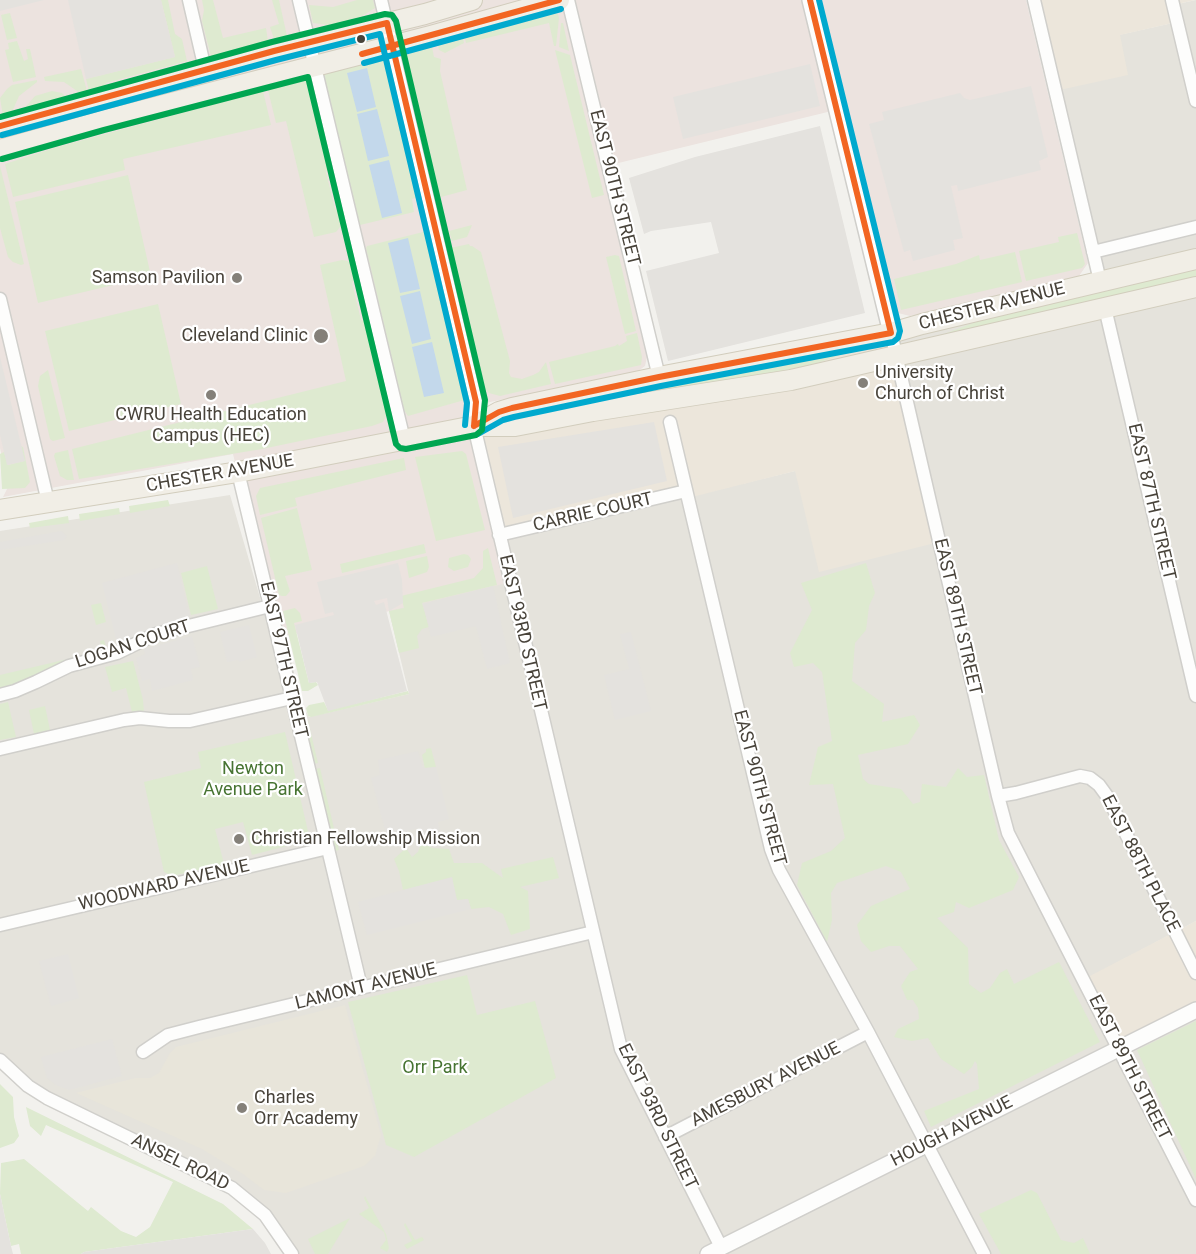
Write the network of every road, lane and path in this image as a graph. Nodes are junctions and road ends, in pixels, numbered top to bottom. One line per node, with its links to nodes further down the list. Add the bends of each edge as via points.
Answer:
1 (189, 0): 14 (street)
2 (299, 0): 11 (street)
3 (381, 0): 10 (street, EAST 93RD STREET)
4 (472, 0): 10 (main road)
5 (560, 0): 12 (main road)
6 (568, 0): 27 (street, EAST 90TH STREET)
7 (810, 0): 25 (street, EAST 89TH STREET)
8 (1034, 0): 19 (street)
9 (1172, 0): 15 (street)
10 (387, 23): 11 (main road); 12 (street, EAST 93RD STREET)
11 (309, 42): 13 (street); 14 (main road)
12 (393, 46): 13 (main road); 29 (street, EAST 93RD STREET, via 476,402)
13 (315, 66): 17 (main road); 30 (street)
14 (205, 69): 16 (main road)
15 (1196, 101)
16 (0, 126)
17 (0, 150)
18 (1196, 227): 19 (street)
19 (1093, 252): 21 (street)
20 (1196, 259): 21 (main road, CHESTER AVENUE)
21 (1100, 281): 25 (main road, CHESTER AVENUE)
22 (1196, 287): 24 (main road, CHESTER AVENUE)
23 (0, 299): 33 (street)
24 (1106, 309): 26 (main road, CHESTER AVENUE); 38 (street, EAST 87TH STREET)
25 (891, 333): 26 (street, EAST 89TH STREET); 27 (main road, CHESTER AVENUE)
26 (897, 357): 29 (main road, CHESTER AVENUE, via 791,380 515,426); 41 (street, EAST 89TH STREET)
27 (659, 376): 29 (main road, CHESTER AVENUE, via 512,408)
28 (670, 422): 32 (street, EAST 90TH STREET)
29 (474, 426): 30 (main road, CHESTER AVENUE); 35 (street, EAST 93RD STREET)
30 (404, 440): 31 (main road, CHESTER AVENUE)
31 (238, 472): 33 (main road, CHESTER AVENUE); 36 (street, EAST 97TH STREET)
32 (686, 491): 35 (street, CARRIE COURT); 48 (street, EAST 90TH STREET, via 771,849)
33 (48, 502): 34 (main road, CHESTER AVENUE)
34 (0, 510)
35 (500, 536): 44 (street, EAST 93RD STREET)
36 (270, 606): 37 (street, LOGAN COURT, via 156,634 117,653 69,666); 39 (street, EAST 97TH STREET)
37 (0, 695)
38 (1196, 696)
39 (292, 698): 40 (street, via 190,721 124,720); 42 (street, EAST 97TH STREET)
40 (0, 749)
41 (998, 796): 45 (street, EAST 88TH PLACE, via 1080,776 1099,785); 49 (street, EAST 89TH STREET, via 1008,833)
42 (327, 848): 43 (street, WOODWARD AVENUE); 46 (street, EAST 97TH STREET)
43 (0, 925)
44 (593, 932): 46 (street, LAMONT AVENUE); 52 (street, EAST 93RD STREET, via 621,1049)
45 (1196, 973)
46 (361, 987): 50 (street, LAMONT AVENUE, via 168,1035)
47 (1196, 1010): 49 (street, HOUGH AVENUE)
48 (868, 1032): 52 (street, AMESBURY AVENUE); 53 (street, EAST 90TH STREET)
49 (1119, 1047): 53 (street, HOUGH AVENUE); 54 (street, EAST 89TH STREET)
50 (143, 1052)
51 (0, 1060): 56 (street, ANSEL ROAD, via 47,1098 232,1188 265,1215)
52 (665, 1137): 55 (street, EAST 93RD STREET)
53 (926, 1145): 55 (street, HOUGH AVENUE); 57 (street, EAST 90TH STREET)
54 (1196, 1200)
55 (713, 1252)
56 (292, 1254)
57 (984, 1254)

